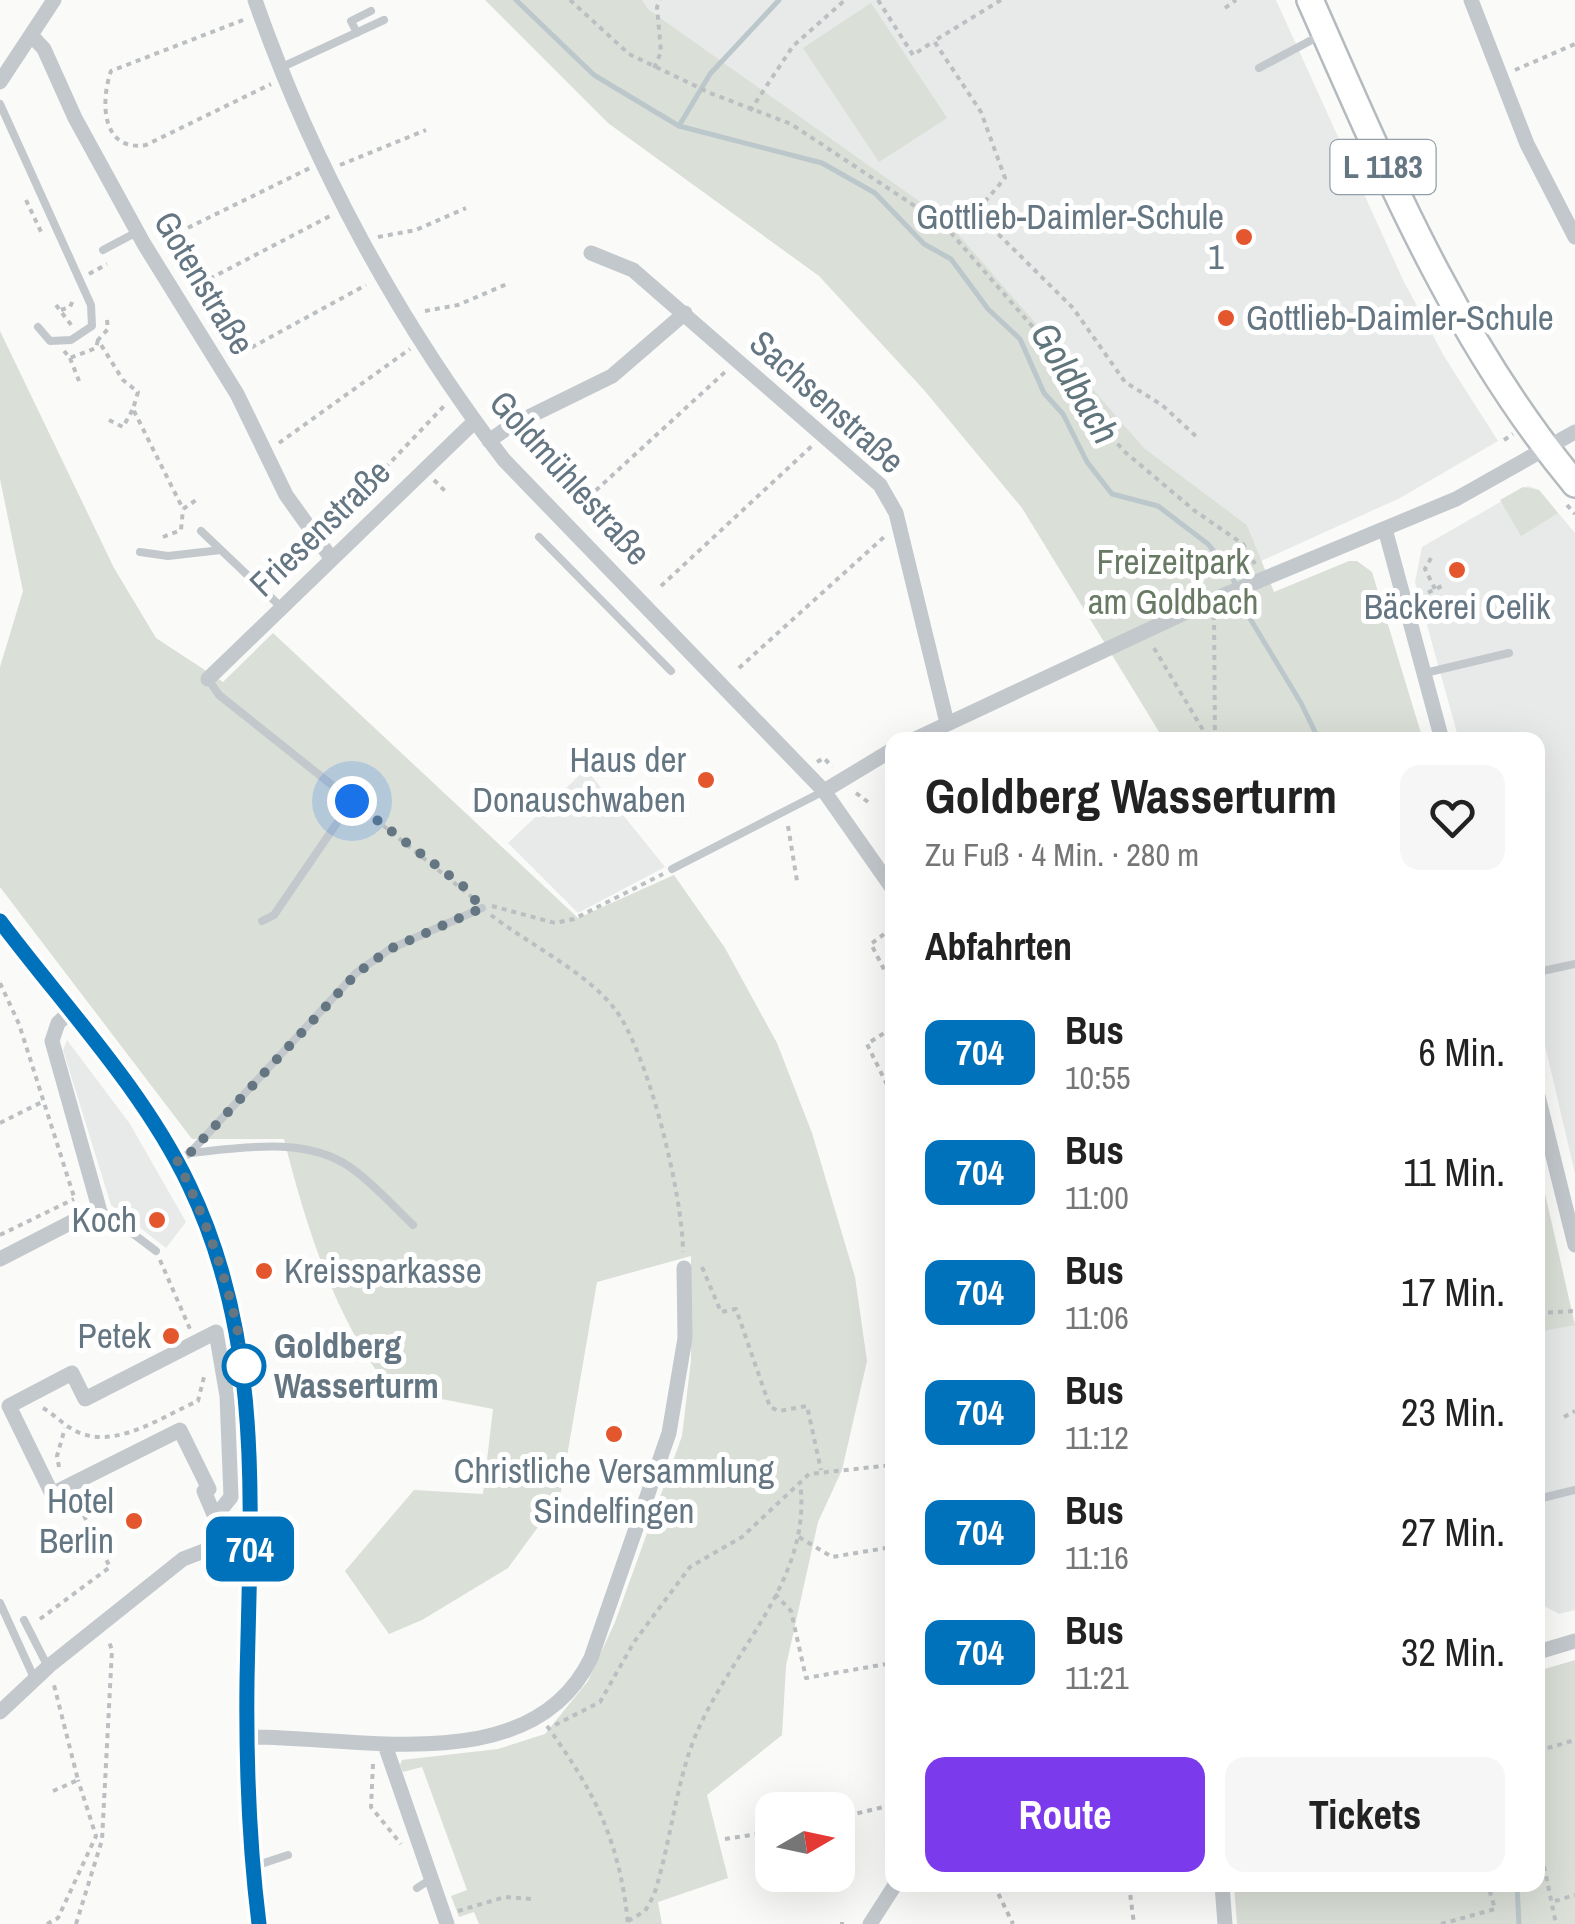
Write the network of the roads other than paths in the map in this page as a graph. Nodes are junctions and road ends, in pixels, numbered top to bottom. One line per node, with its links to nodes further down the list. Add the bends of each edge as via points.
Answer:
1 (54, 0): 9 (street)
2 (255, 0): 13 (street, Goldmühlestraße)
3 (1310, 0): 8 (main road, L 1183)
4 (1471, 0): 17 (street, via 1499,78)
5 (371, 11): 7 (lane, via 351,21)
6 (384, 20): 7 (lane)
7 (357, 33): 13 (lane)
8 (1325, 33): 12 (lane); 25 (main road, L 1183, via 1432,269)
9 (32, 36): 11 (street); 16 (street, Gotenstraße)
10 (0, 48): 11 (street)
11 (16, 60): 14 (street)
12 (1259, 68)
13 (277, 76): 22 (street, Goldmühlestraße, via 370,250)
14 (0, 82)
15 (0, 104): 21 (lane, via 91,305 92,326 71,340 50,341)
16 (138, 232): 18 (lane); 32 (street, Gotenstraße, via 237,394 286,495)
17 (1575, 237)
18 (103, 250)
19 (591, 253): 20 (street, Sachsenstraße, via 633,270)
20 (685, 313): 24 (street, via 612,376); 40 (street, Sachsenstraße, via 880,484 899,523)
21 (38, 327)
22 (474, 422): 24 (street, Goldmühlestraße); 32 (street, Friesenstraße)
23 (1575, 432): 25 (street)
24 (489, 440): 33 (street, Goldmühlestraße)
25 (1547, 446): 26 (main road, L 1183); 27 (street, via 1456,499)
26 (1575, 484)
27 (1385, 529): 38 (street); 40 (street)
28 (201, 531): 30 (lane)
29 (539, 536): 34 (lane)
30 (221, 550): 31 (lane); 35 (lane)
31 (140, 552)
32 (331, 558): 35 (street, Friesenstraße)
33 (628, 586): 34 (lane); 44 (street, Goldmühlestraße)
34 (608, 606): 37 (lane)
35 (281, 607): 39 (street, Friesenstraße)
36 (1509, 653): 38 (lane)
37 (671, 671)
38 (1423, 674): 42 (street)
39 (208, 679): 48 (lane, via 219,696 352,801 274,915)
40 (947, 723): 41 (street)
41 (930, 732)
42 (1440, 732)
43 (885, 754): 44 (street)
44 (824, 791): 45 (lane); 46 (street, Goldmühlestraße)
45 (672, 869)
46 (885, 878)
47 (482, 908): 54 (lane, via 390,949 356,974)
48 (262, 921)
49 (0, 922): 52 (street)
50 (1575, 964): 51 (lane)
51 (1545, 970)
52 (70, 1012): 54 (street); 55 (street, via 52,1040)
53 (1545, 1124): 57 (street)
54 (184, 1157): 56 (lane, via 294,1148 326,1156 349,1166); 61 (street)
55 (99, 1208): 58 (lane); 59 (street)
56 (414, 1226)
57 (1575, 1245)
58 (156, 1251)
59 (0, 1259)
60 (684, 1268): 74 (street, via 684,1338 669,1433 579,1682 528,1726)
61 (238, 1326): 62 (lane); 65 (street, via 251,1439)
62 (216, 1332): 62 (street, via 85,1399 72,1373 10,1408 52,1494 180,1430 216,1517 231,1497 228,1396)
63 (1575, 1490): 64 (lane)
64 (1545, 1498)
65 (250, 1544): 70 (street, via 209,1548 183,1559); 73 (street)
66 (0, 1603): 71 (lane)
67 (24, 1620): 70 (lane)
68 (1575, 1641): 69 (street)
69 (1545, 1650)
70 (52, 1664): 71 (street)
71 (35, 1680): 72 (street)
72 (0, 1712)
73 (247, 1736): 74 (street); 76 (street)
74 (380, 1745): 79 (street, via 423,1883)
75 (288, 1854): 76 (lane)
76 (252, 1867): 80 (street)
77 (891, 1892): 81 (street)
78 (1223, 1892): 82 (street)
79 (446, 1920)
80 (259, 1924)
81 (870, 1924)
82 (1225, 1924)

